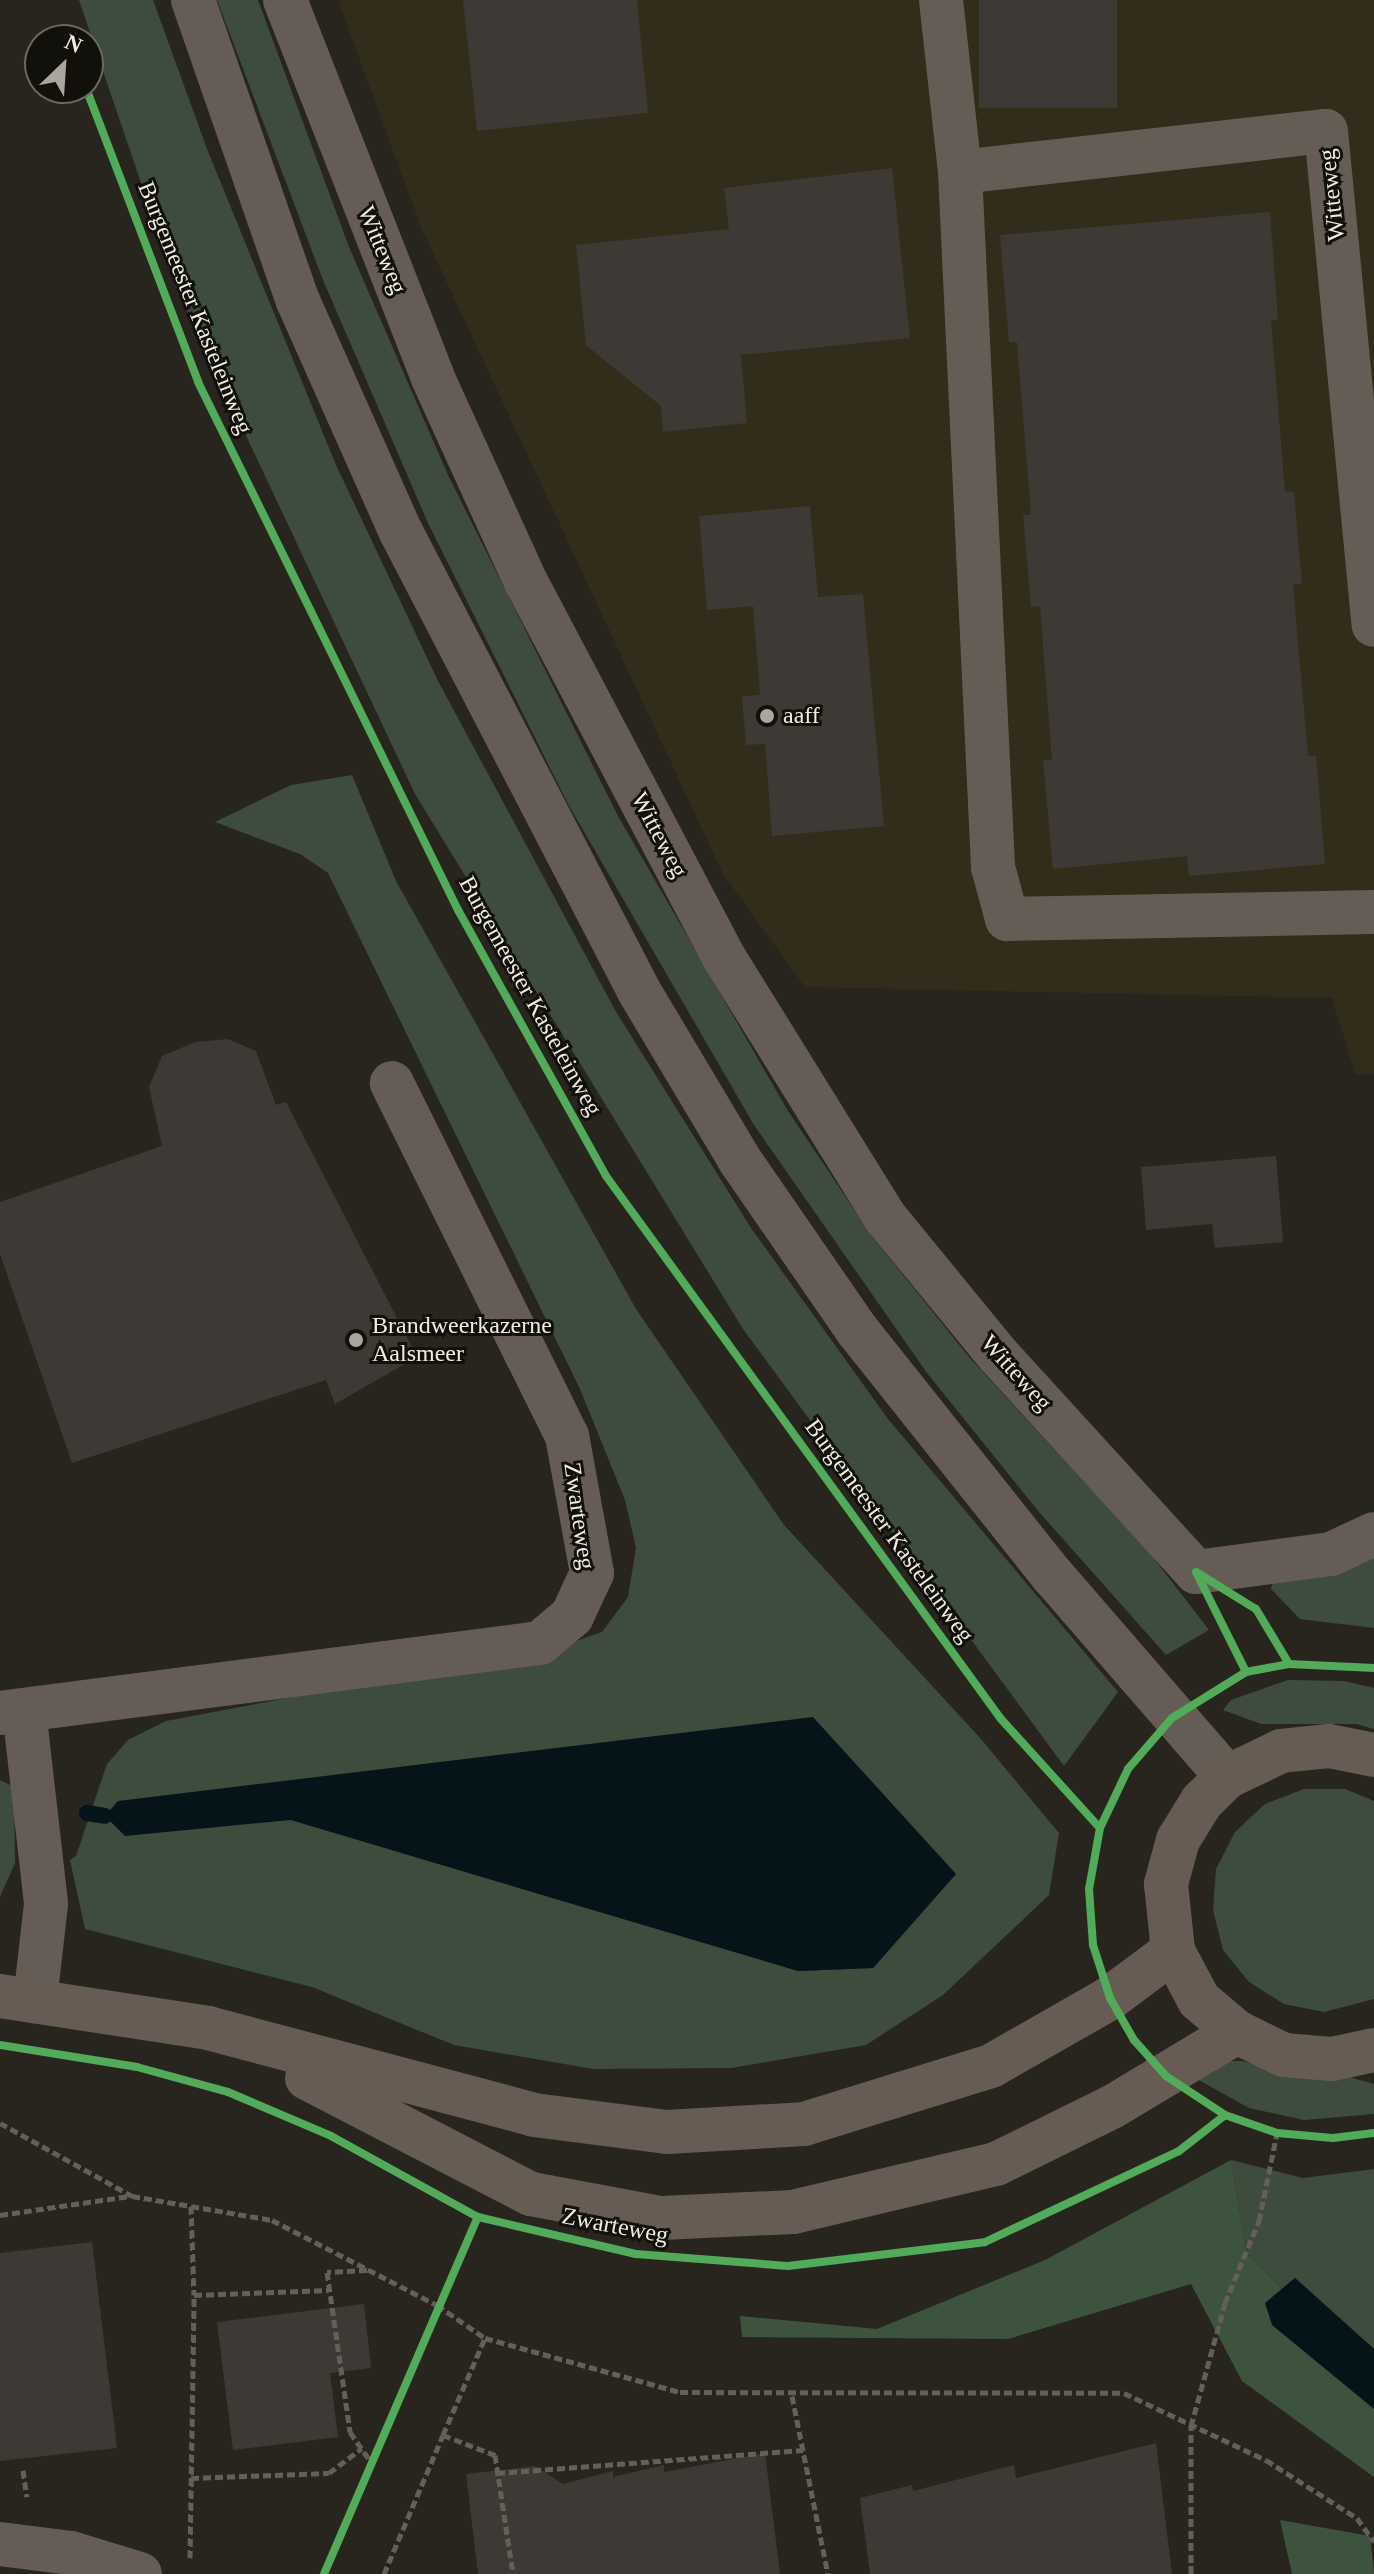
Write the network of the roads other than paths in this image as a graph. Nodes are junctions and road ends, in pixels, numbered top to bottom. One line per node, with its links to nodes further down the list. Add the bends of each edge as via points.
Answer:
1 (193, 0): 11 (street, via 298,301 388,504 639,991 739,1159 857,1330 1053,1576)
2 (285, 0): 8 (street, Witteweg, via 432,376 526,582 725,959 885,1217 998,1355 1196,1572 1331,1554)
3 (941, 0): 4 (street)
4 (960, 172): 5 (street, Witteweg, via 1326,131); 6 (street, via 993,867 1007,919)
5 (1374, 625)
6 (1374, 912)
7 (392, 1083): 9 (street, Zwarteweg, via 567,1436 592,1573 572,1616 540,1643)
8 (1374, 1534)
9 (12, 1711): 13 (street, Zwarteweg, via 46,1904)
10 (1374, 1755): 11 (main road, via 1329,1746 1281,1751)
11 (1227, 1777): 12 (main road, via 1202,1801 1178,1840 1166,1884)
12 (1173, 1951): 14 (main road, Zwarteweg, via 1110,1998 991,2066 804,2124 667,2132 534,2115); 15 (main road, via 1199,2000)
13 (17, 1998): 14 (main road, Zwarteweg)
14 (208, 2028): 15 (main road, Zwarteweg, via 531,2194 661,2218 793,2212 996,2164 1112,2107)
15 (1237, 2032): 16 (main road, via 1284,2055 1332,2059)
16 (1374, 2050)
17 (0, 2544): 18 (street, via 71,2553)
18 (140, 2574)

